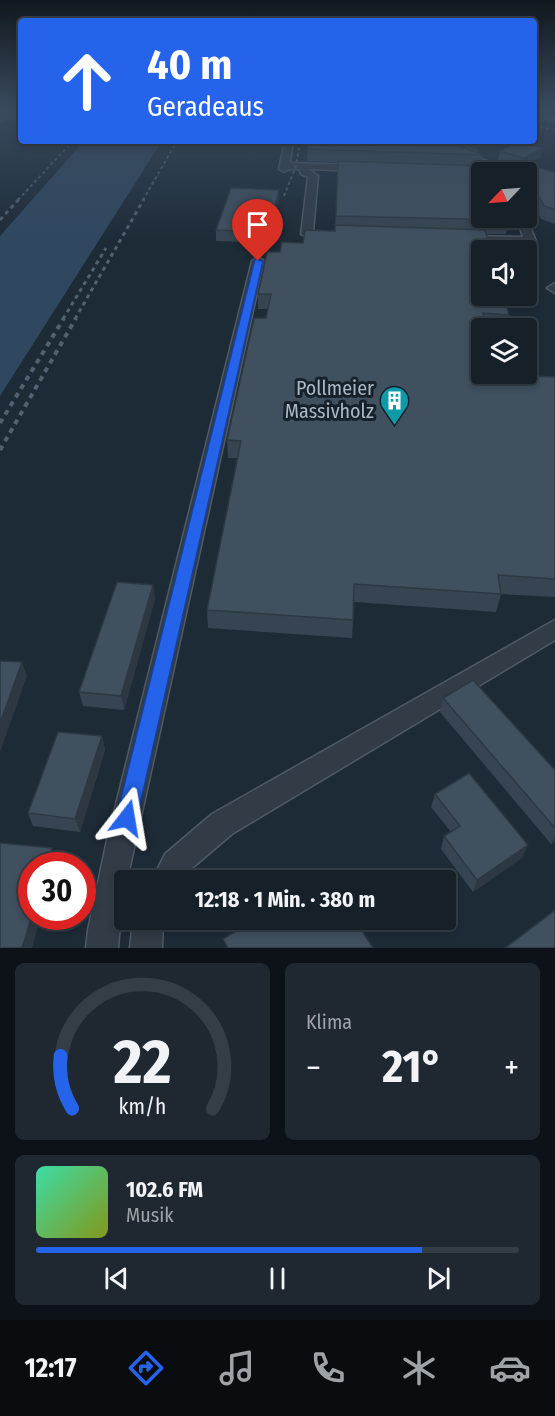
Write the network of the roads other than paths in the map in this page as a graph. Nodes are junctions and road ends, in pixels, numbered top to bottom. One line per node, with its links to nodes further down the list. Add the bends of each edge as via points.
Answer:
1 (287, 153): 4 (street, via 284,168)
2 (458, 153): 3 (street)
3 (480, 162)
4 (304, 166): 5 (street); 7 (street, via 304,172 313,176 307,234)
5 (372, 169)
6 (526, 228): 8 (street, via 531,241)
7 (342, 235)
8 (448, 238)
9 (258, 261): 13 (street, via 122,840)
10 (555, 629): 11 (street, via 222,824)
11 (172, 870)
12 (147, 930): 14 (street)
13 (102, 948)
14 (146, 948)

